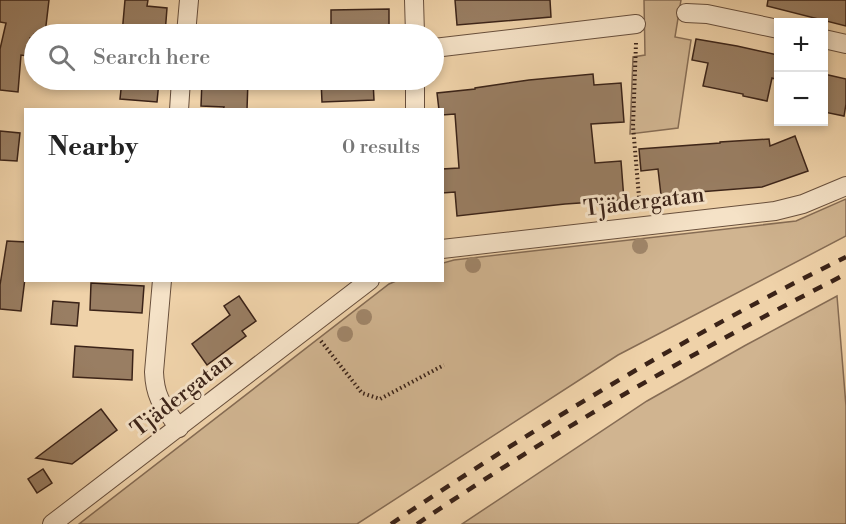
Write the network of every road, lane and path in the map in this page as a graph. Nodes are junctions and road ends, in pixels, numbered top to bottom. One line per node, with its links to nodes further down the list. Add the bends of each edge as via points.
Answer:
1 (189, 0): 4 (street)
2 (414, 0): 5 (street)
3 (686, 13): 7 (street)
4 (187, 24)
5 (415, 24)
6 (636, 24): 10 (street); 16 (path, via 633,126)
7 (774, 28)
8 (828, 40): 9 (street)
9 (846, 44)
10 (444, 47)
11 (180, 90): 13 (street)
12 (415, 90): 14 (street)
13 (178, 108)
14 (415, 108)
15 (846, 186): 16 (street, Tjädergatan, via 775,211)
16 (642, 227): 17 (street, Tjädergatan)
17 (444, 249)
18 (162, 282): 22 (street, via 154,387)
19 (366, 282): 20 (street, Tjädergatan)
20 (310, 326): 21 (path, via 362,393 380,399); 22 (street, Tjädergatan)
21 (444, 365)
22 (179, 428): 23 (street, Tjädergatan)
23 (52, 524)

